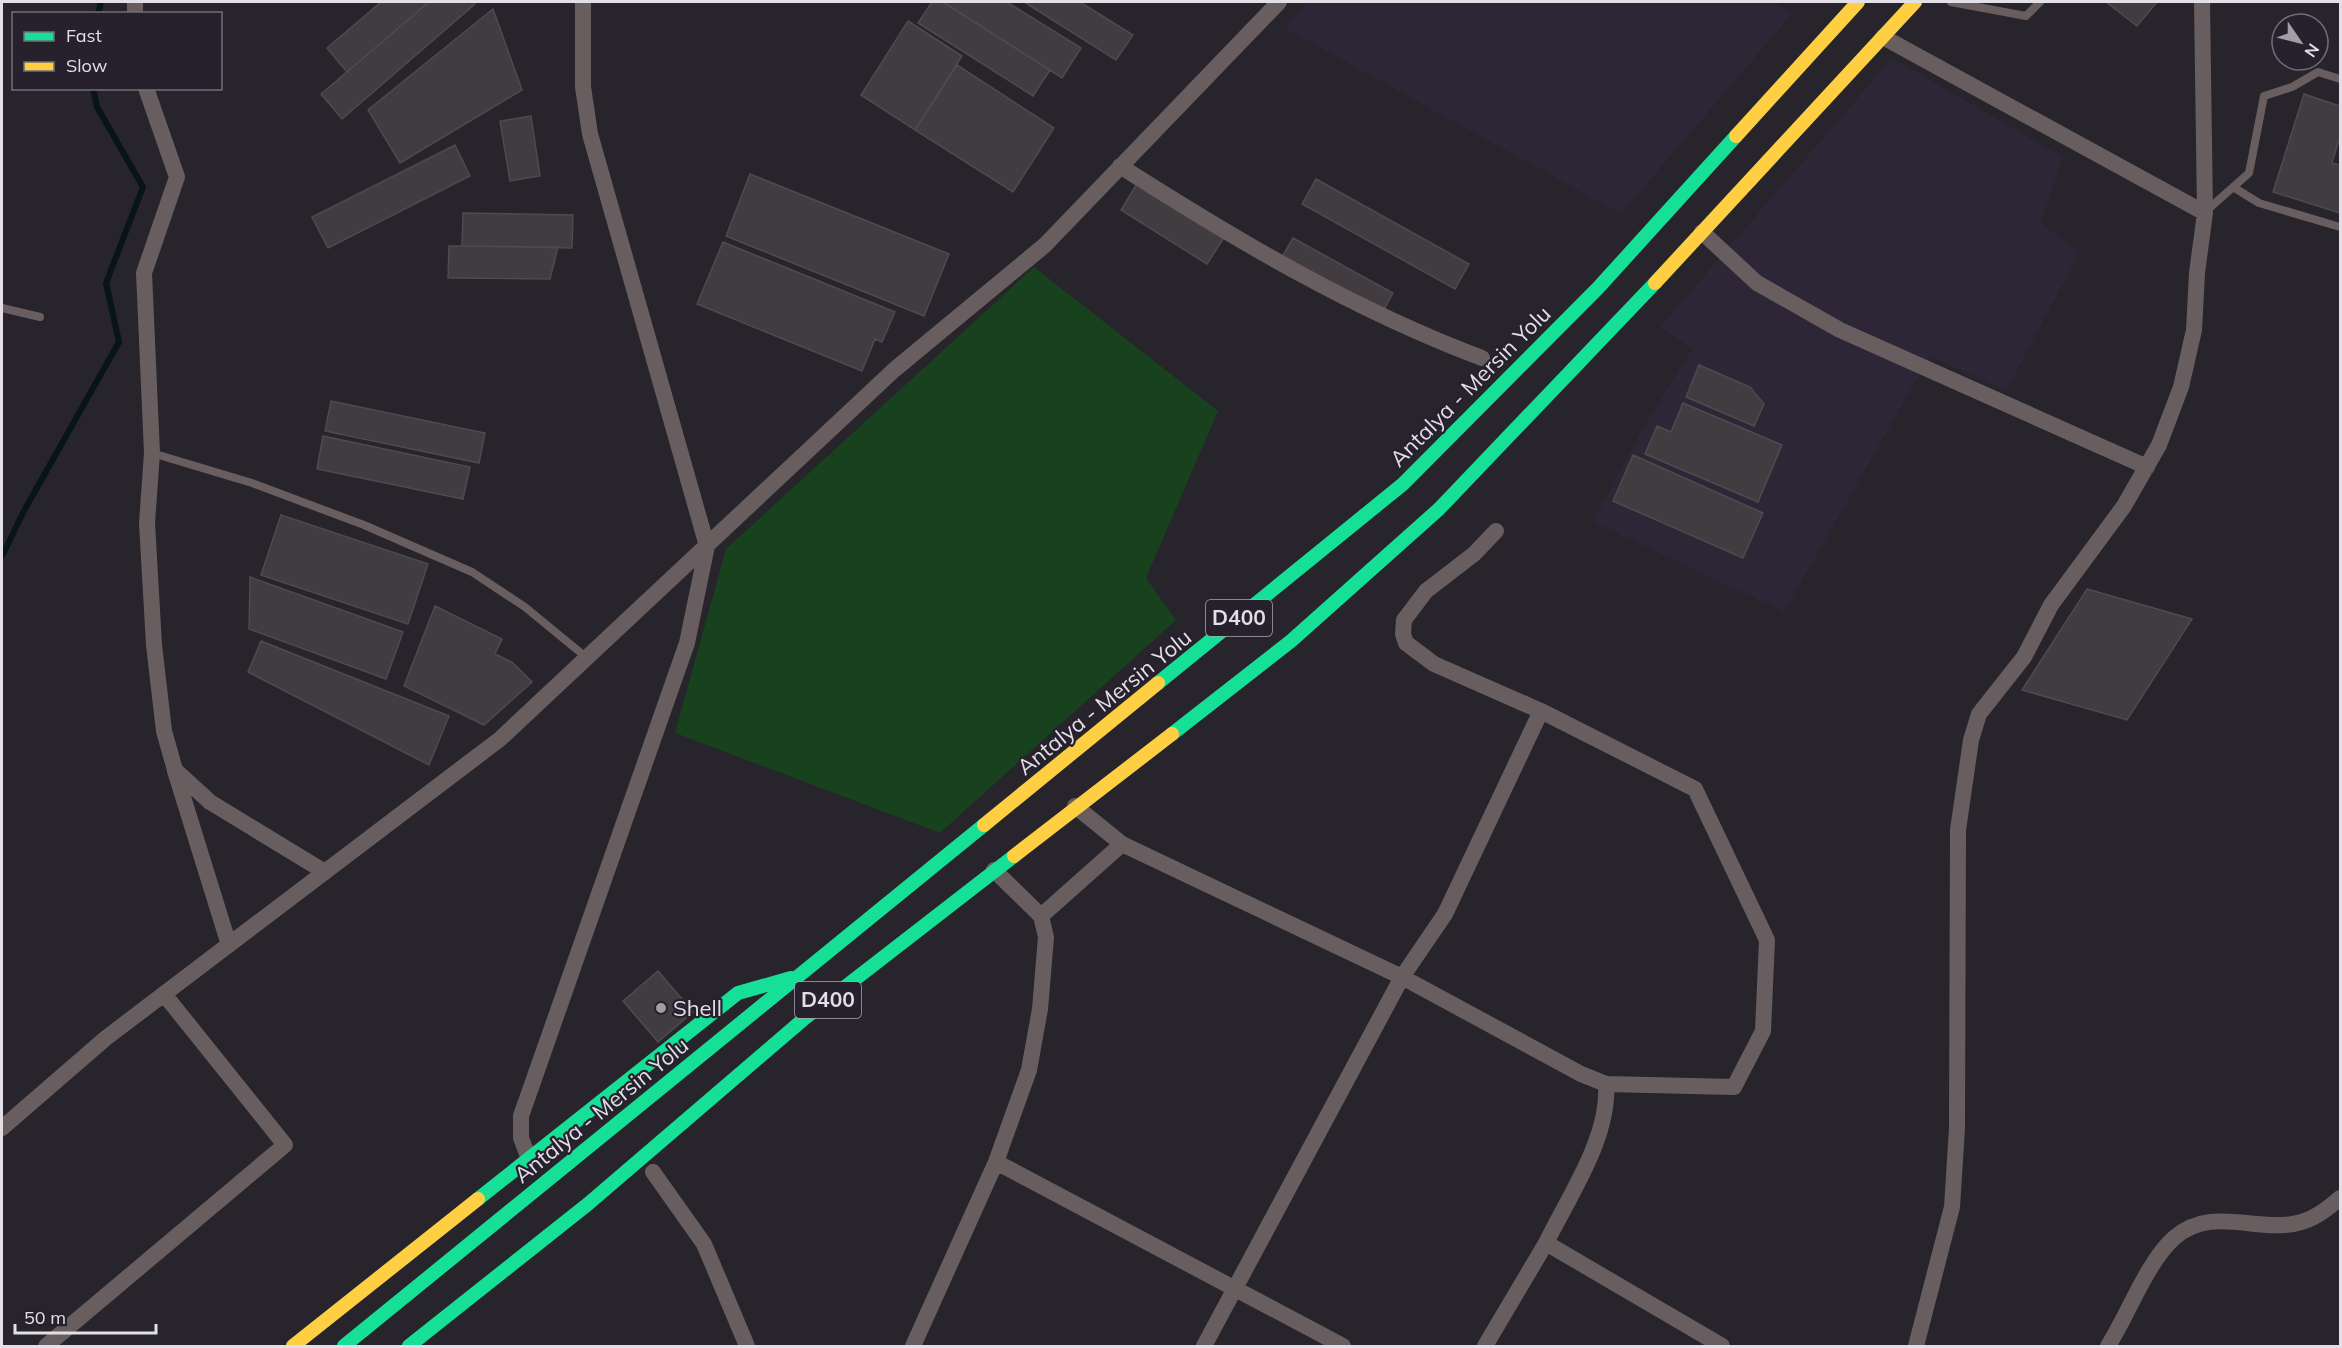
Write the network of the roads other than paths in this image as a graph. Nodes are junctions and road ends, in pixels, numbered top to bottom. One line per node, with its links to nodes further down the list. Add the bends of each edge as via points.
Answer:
1 (583, 2): 22 (street, via 584,87 590,134)
2 (1279, 2): 11 (street)
3 (1858, 2): 32 (highway, Antalya - Mersin Yolu / D400, via 1598,288 1403,484)
4 (1915, 2): 8 (highway, D400)
5 (1951, 2): 6 (lane, via 2026,16)
6 (2040, 2)
7 (2202, 2): 13 (street)
8 (1883, 37): 13 (street); 15 (highway, D400)
9 (2340, 79): 12 (lane, via 2318,72 2292,87 2264,96 2249,172)
10 (147, 90): 19 (street, via 177,177 144,273)
11 (1120, 166): 18 (street, via 1343,298); 22 (street, via 1045,245 894,370)
12 (2232, 187): 13 (lane); 14 (lane, via 2259,203)
13 (2205, 213): 20 (street, via 2194,330 2184,376 2159,445)
14 (2340, 227)
15 (1702, 232): 20 (street, via 1757,283 1840,330); 26 (highway, D400, via 1439,509 1291,640)
16 (2, 308): 17 (lane)
17 (40, 317)
18 (1482, 358)
19 (152, 453): 23 (lane, via 252,483 364,525 472,572 525,607); 25 (street, via 147,523 154,645 164,731)
20 (2146, 467): 56 (street, via 2124,506 2051,605 2024,657 1978,714 1971,740 1958,830 1957,1128 1952,1207)
21 (1496, 531): 24 (street, via 1474,554 1426,591 1404,620 1403,634 1406,643 1434,664)
22 (707, 546): 23 (street); 39 (street, via 687,643 521,1116 521,1138)
23 (587, 657): 29 (street, via 501,738)
24 (1541, 711): 33 (street, via 1445,914); 36 (street, via 1695,789 1767,940 1764,1031 1734,1087)
25 (175, 770): 29 (street, via 210,802); 31 (street)
26 (1076, 806): 27 (street); 28 (highway, D400)
27 (1122, 844): 30 (street); 33 (street)
28 (994, 870): 30 (street); 35 (highway, D400)
29 (326, 872): 31 (street)
30 (1041, 916): 41 (street, via 1047,937 1029,1070)
31 (229, 945): 34 (street)
32 (805, 973): 39 (highway, via 738,993); 48 (highway, Antalya - Mersin Yolu / D400)
33 (1401, 977): 36 (street); 45 (street)
34 (164, 994): 38 (street, via 106,1038); 46 (street, via 285,1145)
35 (805, 1018): 37 (highway); 49 (highway, D400, via 588,1204)
36 (1606, 1084): 44 (street, via 1607,1103 1600,1132)
37 (700, 1127)
38 (2, 1128)
39 (529, 1159): 47 (highway)
40 (667, 1160): 42 (highway)
41 (996, 1162): 45 (street); 51 (street)
42 (648, 1176): 50 (street, via 705,1244)
43 (2340, 1198): 57 (street, via 2313,1218 2292,1224 2218,1220 2188,1228 2159,1256)
44 (1546, 1243): 54 (street); 55 (street)
45 (1233, 1289): 52 (street); 53 (street)
46 (57, 1343)
47 (294, 1347)
48 (344, 1347)
49 (410, 1347)
50 (747, 1347)
51 (913, 1347)
52 (1203, 1347)
53 (1343, 1347)
54 (1485, 1347)
55 (1722, 1347)
56 (1916, 1347)
57 (2108, 1347)

